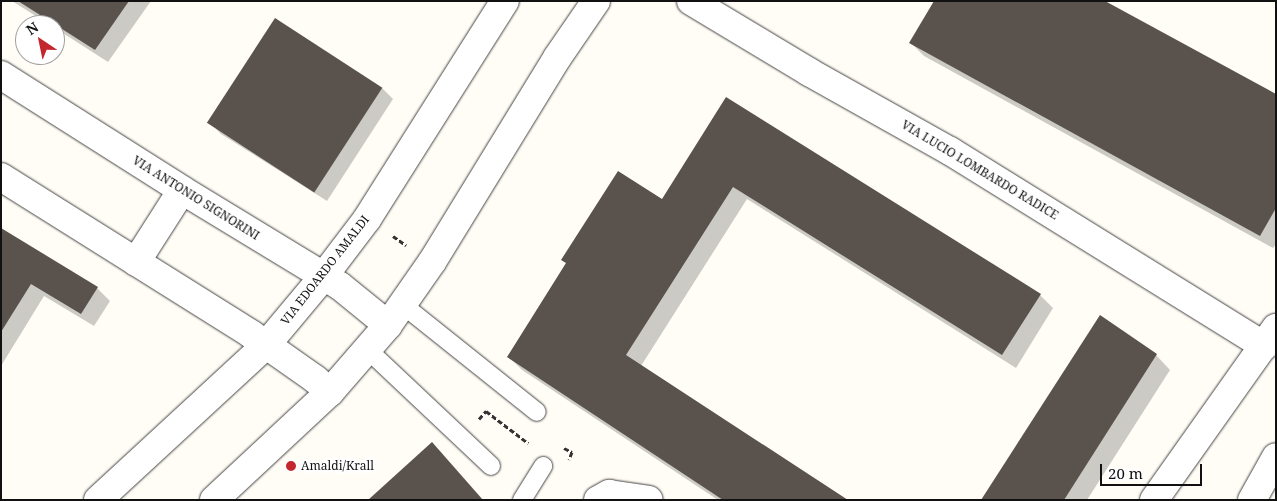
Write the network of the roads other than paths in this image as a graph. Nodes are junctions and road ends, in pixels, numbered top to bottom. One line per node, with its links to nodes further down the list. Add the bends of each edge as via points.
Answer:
1 (505, 1): 8 (street, VIA EDOARDO AMALDI, via 366,218)
2 (596, 1): 9 (street, via 557,58 432,262)
3 (691, 1): 10 (street, VIA LUCIO LOMBARDO RADICE, via 808,72 950,150)
4 (1, 74): 6 (street, VIA ANTONIO SIGNORINI)
5 (1, 177): 7 (street)
6 (182, 190): 7 (street); 8 (street, VIA ANTONIO SIGNORINI)
7 (136, 262): 11 (street)
8 (323, 277): 9 (street, VIA ANTONIO SIGNORINI); 11 (street, VIA EDOARDO AMALDI)
9 (395, 315): 12 (street); 14 (lane)
10 (1270, 337): 18 (street)
11 (267, 344): 13 (street); 19 (street, VIA EDOARDO AMALDI)
12 (368, 350): 13 (street); 16 (lane)
13 (330, 392): 20 (street)
14 (537, 412)
15 (1276, 457): 24 (street)
16 (491, 466)
17 (543, 466): 21 (lane)
18 (1158, 498)
19 (98, 500)
20 (214, 500)
21 (522, 500)
22 (598, 500): 23 (street, via 609,494)
23 (649, 500)
24 (1252, 500)

